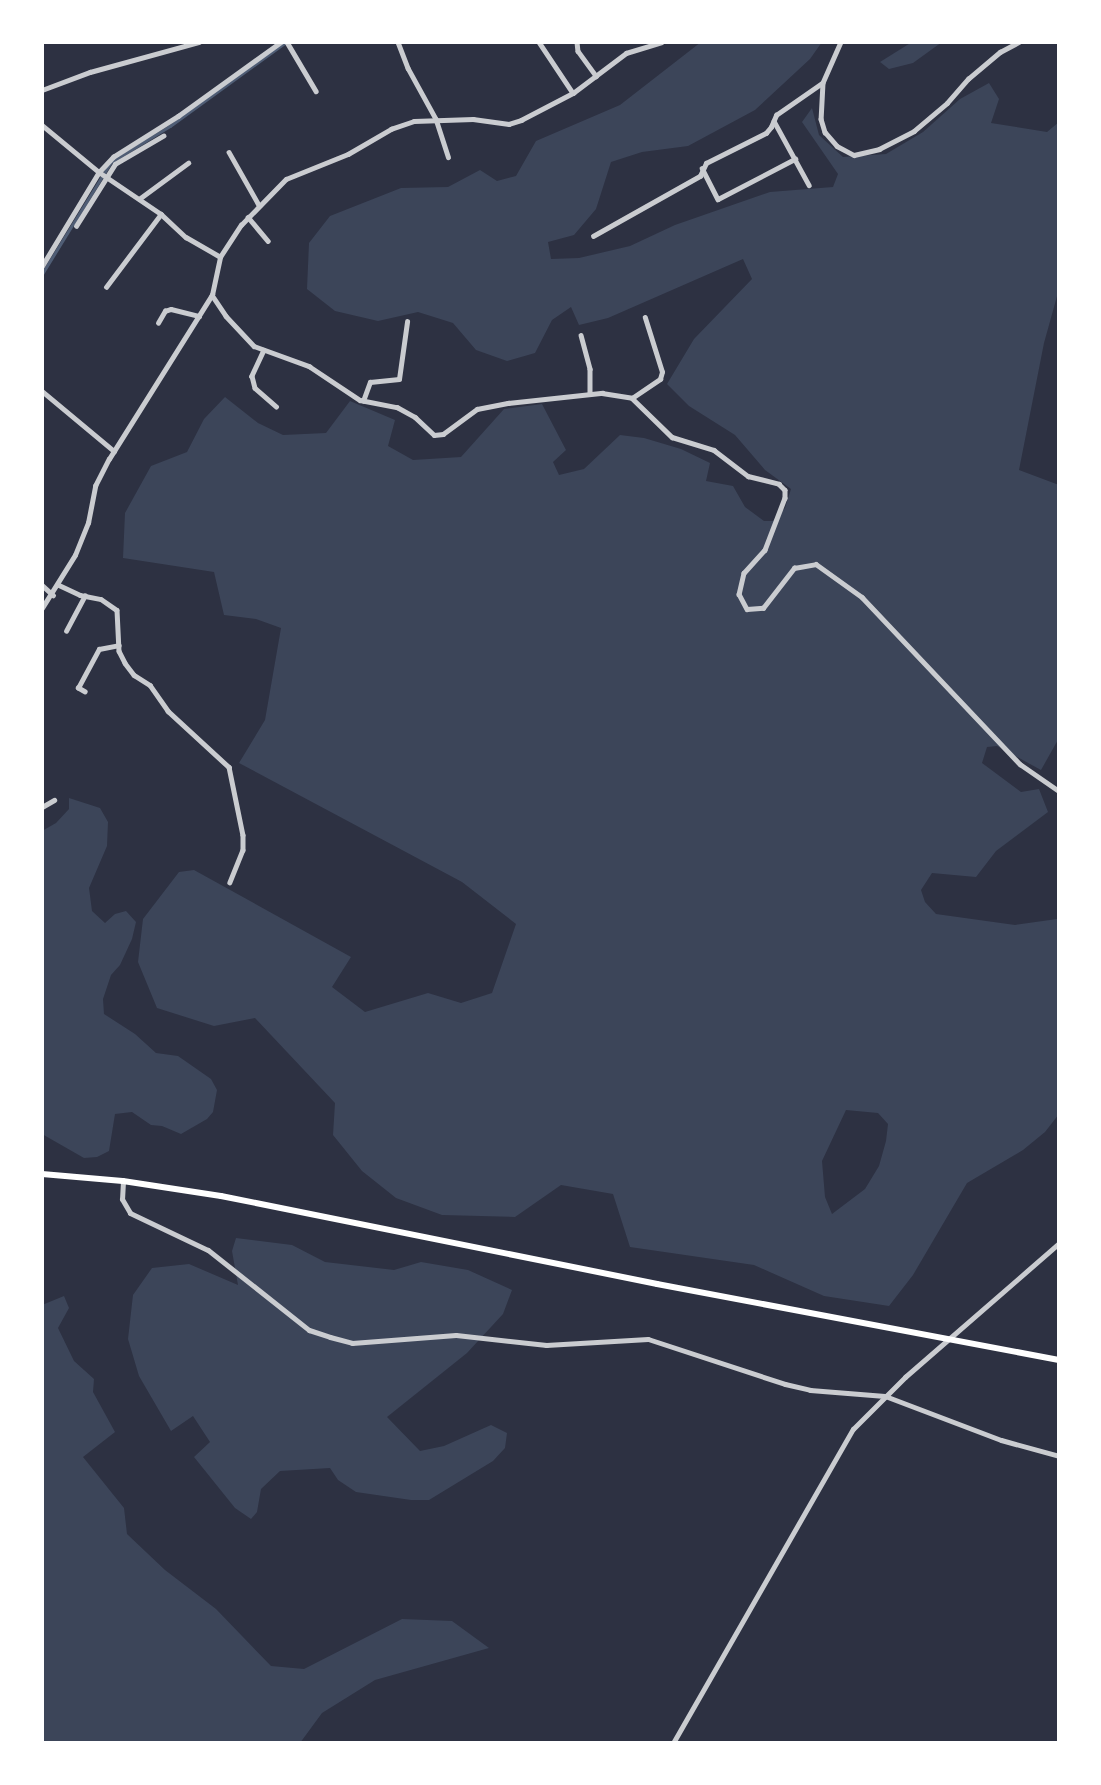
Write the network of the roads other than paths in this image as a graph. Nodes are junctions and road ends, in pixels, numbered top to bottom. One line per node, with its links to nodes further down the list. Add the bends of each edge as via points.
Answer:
1 (199, 42): 12 (street)
2 (281, 42): 24 (street, via 113,157)
3 (287, 42): 13 (street)
4 (398, 42): 15 (street)
5 (539, 42): 14 (street)
6 (577, 42): 10 (street, via 578,51)
7 (661, 42): 10 (street, via 626,53)
8 (841, 42): 11 (street)
9 (1019, 42): 11 (street, via 968,79 914,131 854,155 837,146 825,132 820,99)
10 (596, 76): 14 (street)
11 (823, 83): 16 (street, via 776,115)
12 (42, 90)
13 (316, 91)
14 (573, 93): 15 (street, via 509,124)
15 (436, 119): 20 (street); 28 (street, via 391,130 348,154 286,179)
16 (774, 121): 21 (street); 23 (street, via 766,132)
17 (42, 125): 24 (street)
18 (163, 136): 25 (street, via 115,164)
19 (229, 152): 28 (street)
20 (448, 157)
21 (795, 159): 23 (street, via 718,199); 26 (street)
22 (188, 163): 27 (street)
23 (702, 168): 32 (street, via 700,176)
24 (99, 172): 25 (street); 35 (street)
25 (105, 176): 27 (street); 31 (street)
26 (809, 185)
27 (139, 199): 29 (street)
28 (259, 205): 30 (street)
29 (161, 214): 34 (street, via 186,237); 36 (street)
30 (248, 217): 33 (street); 34 (street)
31 (76, 226)
32 (593, 236)
33 (268, 241)
34 (220, 257): 37 (street)
35 (42, 266)
36 (106, 287)
37 (212, 295): 38 (street); 43 (street, via 242,336)
38 (199, 316): 41 (street, via 171,309); 49 (street)
39 (645, 318): 46 (street, via 662,372 660,379)
40 (407, 322): 47 (street, via 399,379 369,382)
41 (158, 323)
42 (581, 335): 45 (street, via 590,369)
43 (264, 350): 47 (street, via 309,366); 48 (street, via 252,376 255,388)
44 (42, 391): 49 (street)
45 (590, 394): 46 (street); 47 (street, via 542,397 477,410 443,434 434,435 397,407)
46 (632, 398): 58 (street, via 672,437 714,450 748,476 785,490 765,550 744,573 739,594 747,609 763,608 794,568 816,564 862,597 1020,764)
47 (363, 401)
48 (276, 407)
49 (114, 451): 51 (street, via 95,486 88,523)
50 (42, 585): 52 (street)
51 (59, 585): 52 (street); 53 (street)
52 (53, 594): 54 (street)
53 (85, 596): 55 (street); 56 (street, via 101,599 117,610)
54 (42, 608)
55 (66, 631)
56 (119, 645): 57 (street, via 99,649 78,688); 61 (street, via 134,675 150,685 168,710 229,768 243,835 243,850)
57 (85, 692)
58 (1059, 791)
59 (54, 800): 60 (street)
60 (42, 807)
61 (230, 883)
62 (42, 1174): 63 (main road)
63 (123, 1181): 65 (main road, via 221,1196); 66 (street, via 122,1199 130,1213 208,1250 309,1330 330,1337 352,1343 456,1335 546,1345 648,1339 785,1384)
64 (1059, 1243): 66 (street)
65 (1059, 1360)
66 (885, 1396): 67 (street, via 1001,1440); 68 (street, via 853,1429 837,1454)
67 (1059, 1456)
68 (673, 1743)

